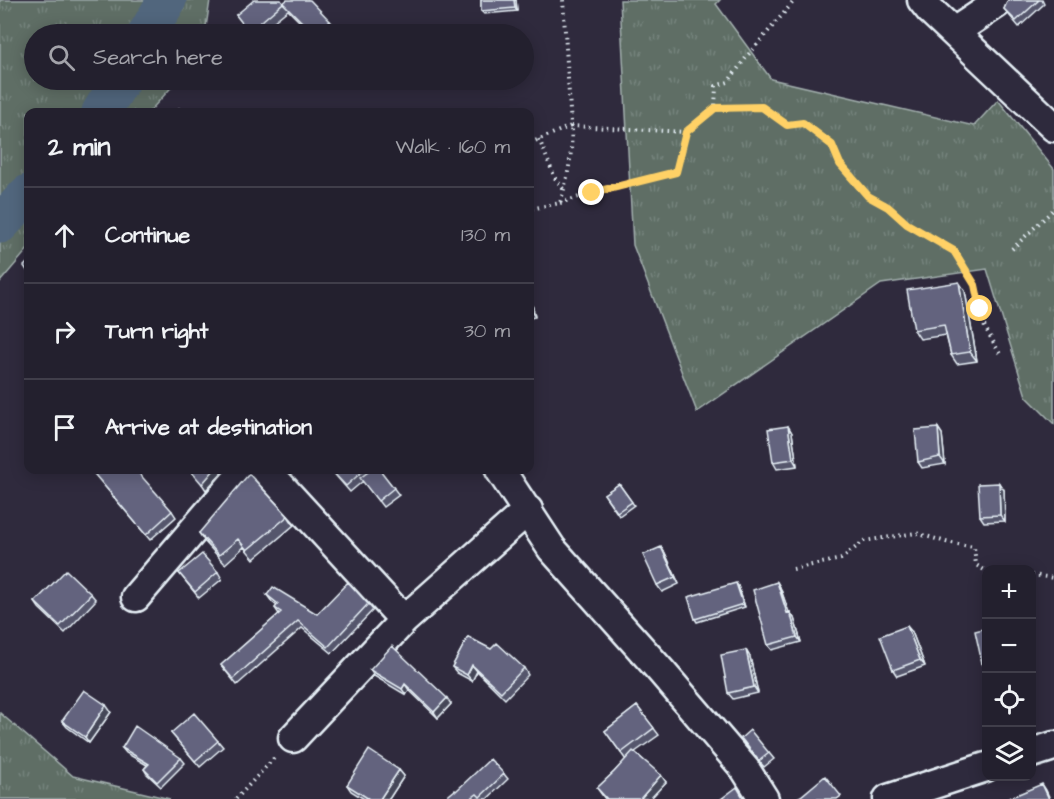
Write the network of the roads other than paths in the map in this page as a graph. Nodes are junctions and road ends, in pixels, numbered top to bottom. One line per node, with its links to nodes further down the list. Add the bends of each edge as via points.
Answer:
1 (922, 0): 3 (street)
2 (996, 4): 3 (street)
3 (954, 32): 4 (street)
4 (1054, 126)
5 (241, 474): 9 (street)
6 (270, 474): 10 (street)
7 (503, 474): 8 (street)
8 (528, 510): 10 (street); 15 (street, via 552,549 745,769)
9 (136, 597)
10 (404, 620): 11 (street)
11 (293, 738)
12 (1054, 746): 13 (street)
13 (1036, 752)
14 (982, 769): 16 (street)
15 (764, 799)
16 (888, 799)

